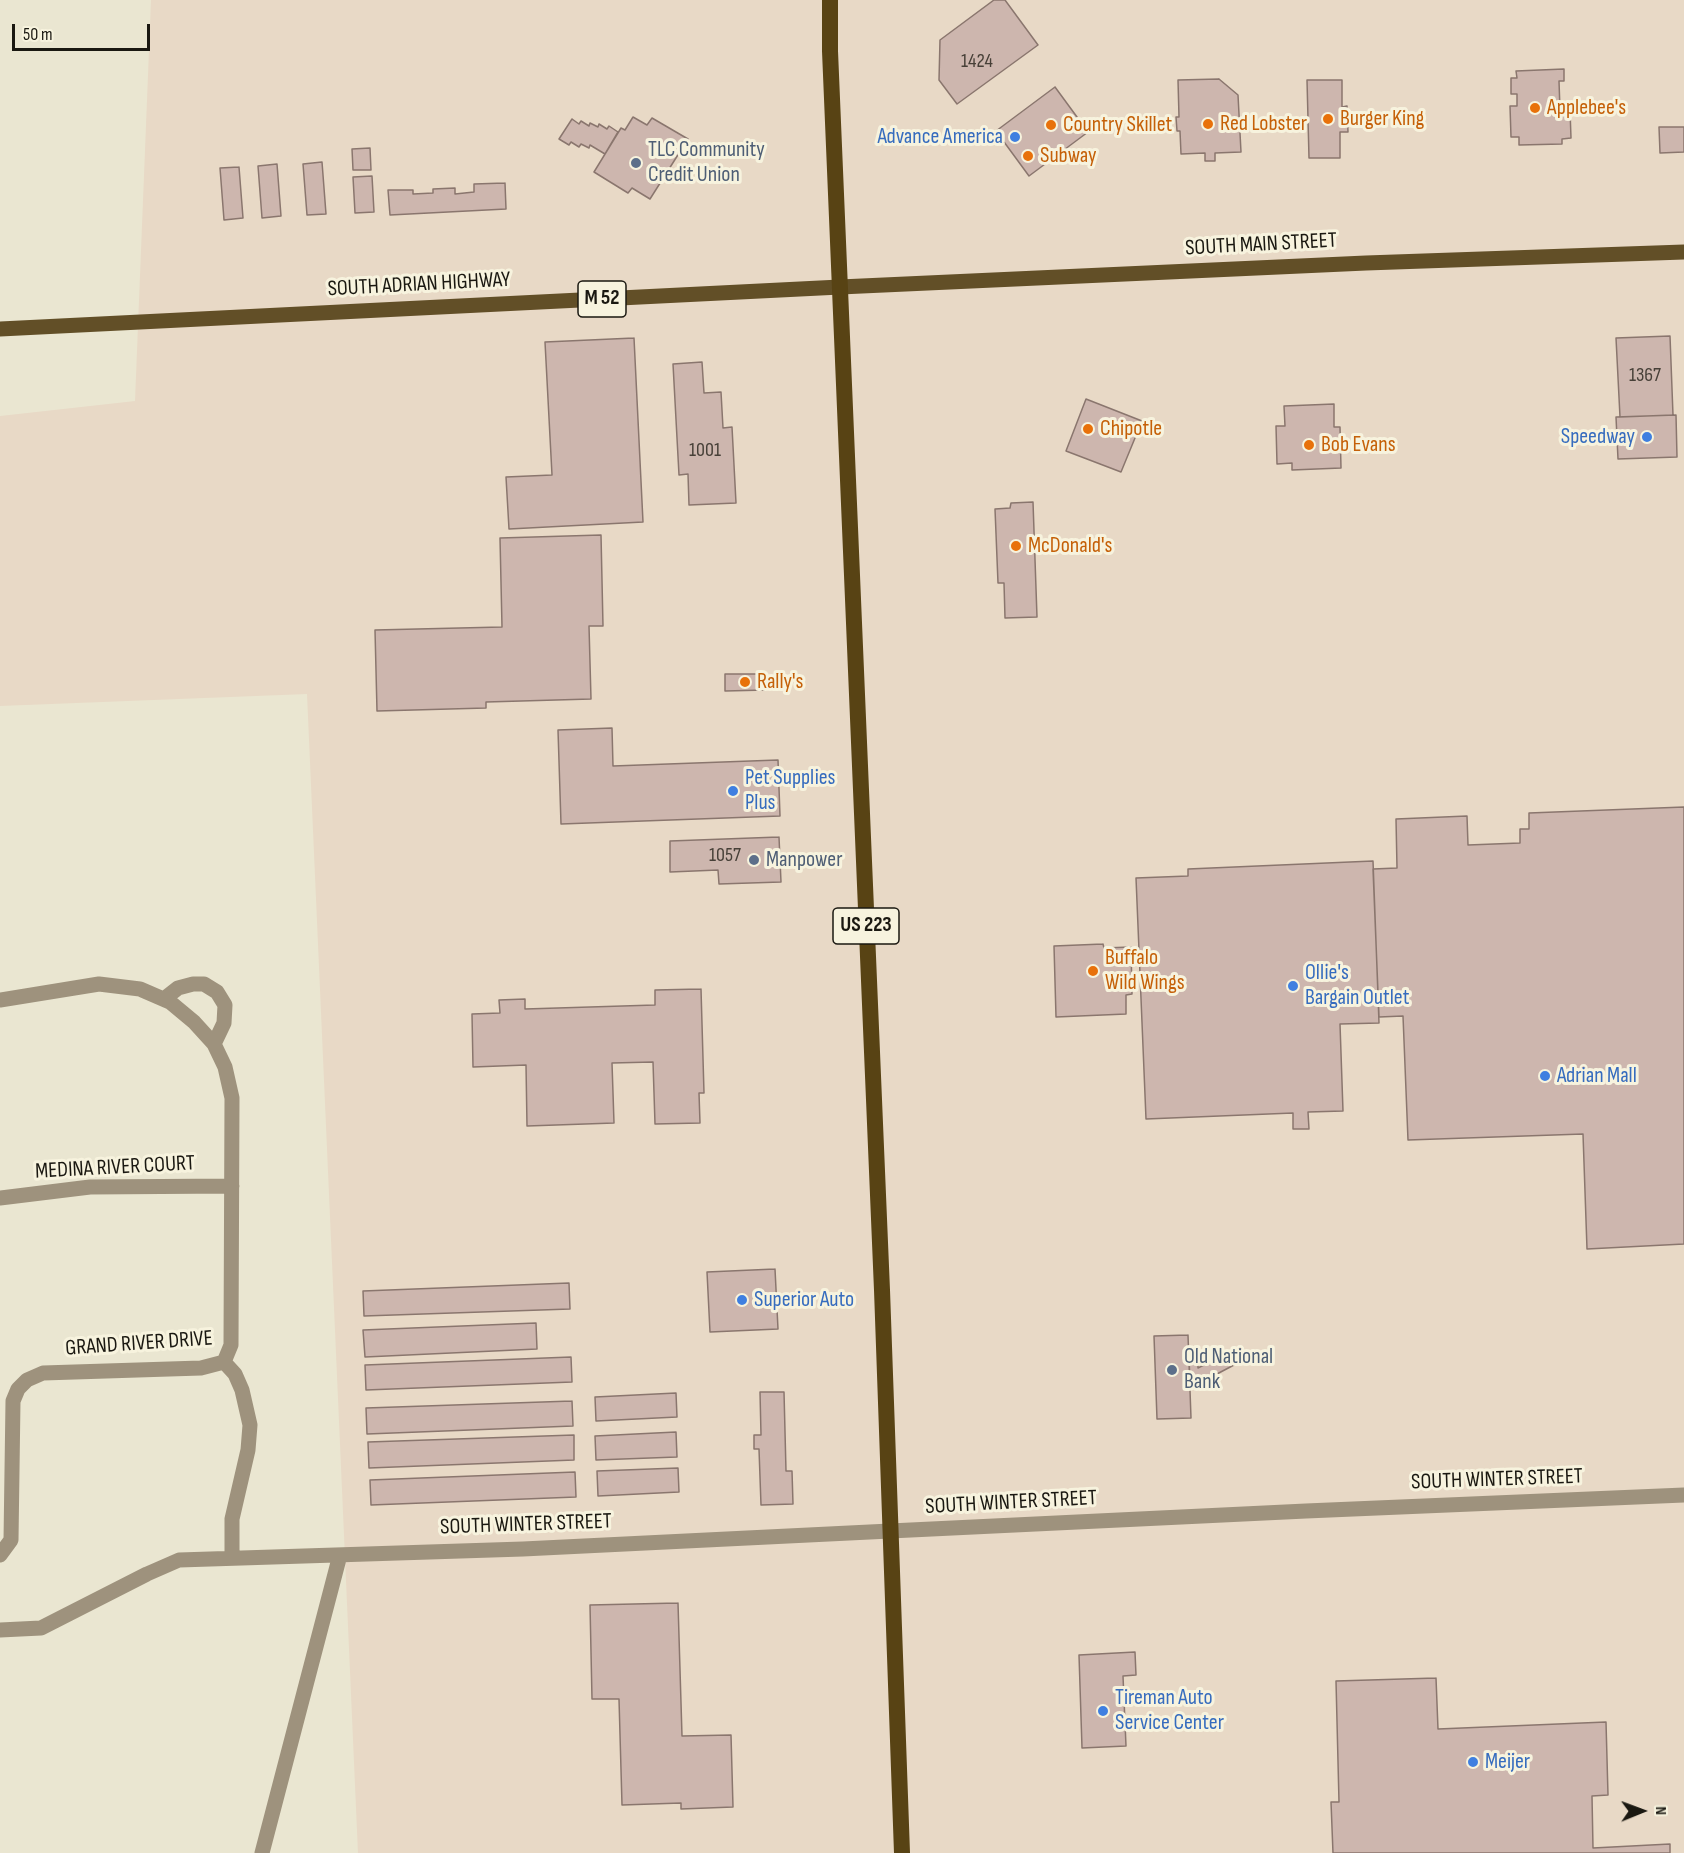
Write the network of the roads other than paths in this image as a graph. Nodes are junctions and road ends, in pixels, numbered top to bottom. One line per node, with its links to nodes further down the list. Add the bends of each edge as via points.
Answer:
1 (830, 0): 3 (highway, US 223)
2 (1684, 252): 3 (main road, SOUTH MAIN STREET)
3 (840, 287): 4 (main road, SOUTH ADRIAN HIGHWAY / M 52); 12 (highway, US 223)
4 (0, 328)
5 (164, 999): 6 (street, GRAND RIVER DRIVE, via 141,989 99,984); 7 (street, GRAND RIVER DRIVE); 7 (street, via 178,988 193,984 204,984 217,993 225,1005 224,1023)
6 (0, 1000)
7 (214, 1044): 8 (street, GRAND RIVER DRIVE, via 225,1067 232,1098)
8 (232, 1186): 9 (street, MEDINA RIVER COURT, via 90,1187); 10 (street, GRAND RIVER DRIVE, via 231,1345)
9 (0, 1198)
10 (225, 1362): 13 (street, GRAND RIVER DRIVE, via 201,1368 43,1373 27,1380 13,1401 11,1540); 15 (street, via 242,1390 250,1425 232,1519)
11 (1684, 1495): 12 (street, SOUTH WINTER STREET)
12 (890, 1531): 14 (street, SOUTH WINTER STREET); 18 (highway, US 223)
13 (0, 1555)
14 (340, 1555): 15 (street, SOUTH WINTER STREET); 17 (street)
15 (232, 1558): 16 (street, SOUTH WINTER STREET, via 178,1560 41,1628)
16 (0, 1630)
17 (262, 1853)
18 (902, 1853)

